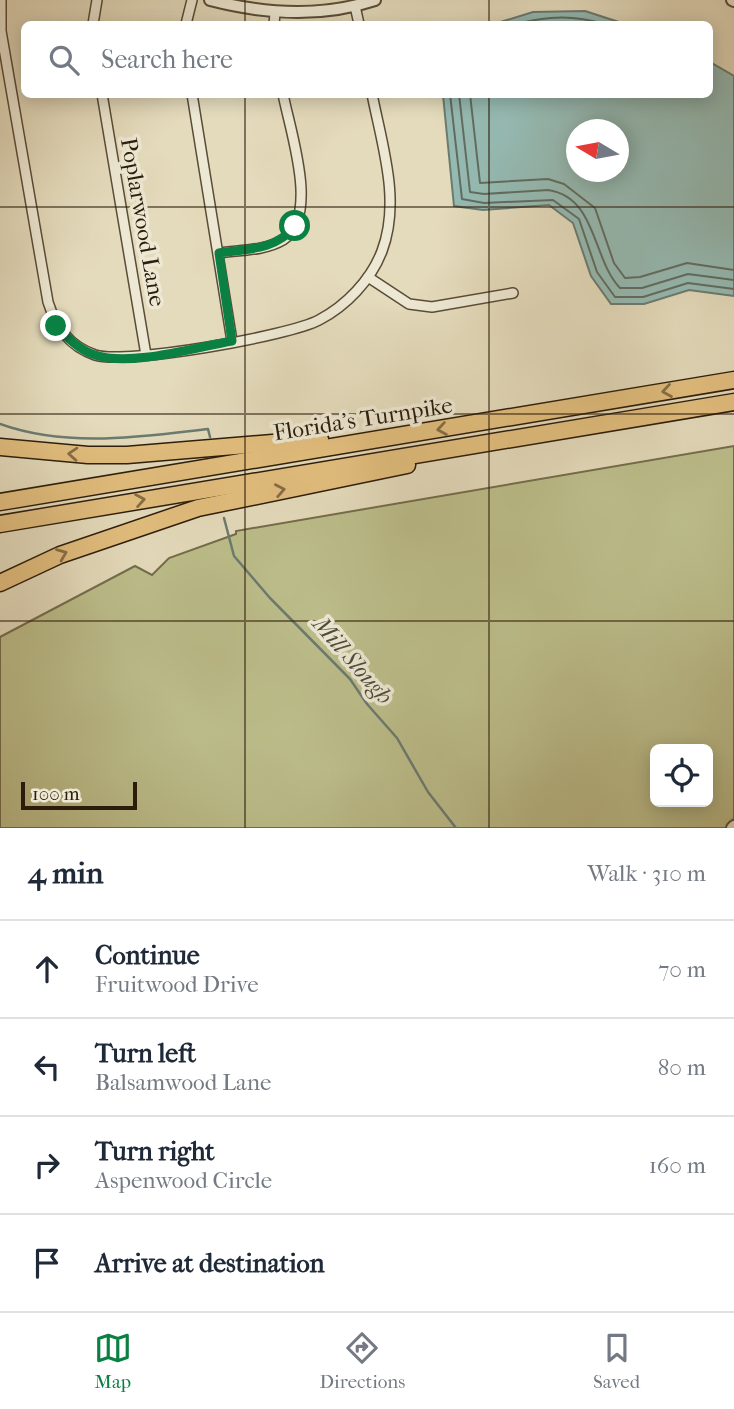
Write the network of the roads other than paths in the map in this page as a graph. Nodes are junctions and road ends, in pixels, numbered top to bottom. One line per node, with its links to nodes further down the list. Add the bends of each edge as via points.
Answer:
1 (1, 0): 19 (street, via 8,72 56,326 95,355)
2 (97, 0): 8 (street)
3 (192, 0): 9 (street)
4 (210, 0): 7 (street)
5 (375, 0): 6 (street)
6 (355, 6): 7 (street); 10 (street)
7 (275, 19)
8 (94, 21)
9 (187, 21)
10 (358, 21)
11 (103, 98): 19 (street, Poplarwood Lane)
12 (193, 98): 15 (street)
13 (284, 98): 15 (street, via 302,195 301,214 285,238 273,245)
14 (373, 98): 16 (street, via 391,197 382,251)
15 (219, 253): 18 (street)
16 (368, 276): 17 (street, via 409,304 432,307); 18 (street, via 344,304 318,321)
17 (513, 293)
18 (232, 341): 19 (street)
19 (146, 355)
20 (734, 380): 23 (highway, Florida's Turnpike, one-way to 23)
21 (734, 402): 22 (highway, Florida's Turnpike)
22 (653, 415): 26 (highway, Florida's Turnpike, one-way to 22); 27 (highway, one-way to 22, via 83,546 198,508)
23 (410, 434): 24 (highway, one-way to 24, via 127,455); 25 (highway, Florida's Turnpike)
24 (0, 447)
25 (0, 502)
26 (0, 524)
27 (0, 583)

